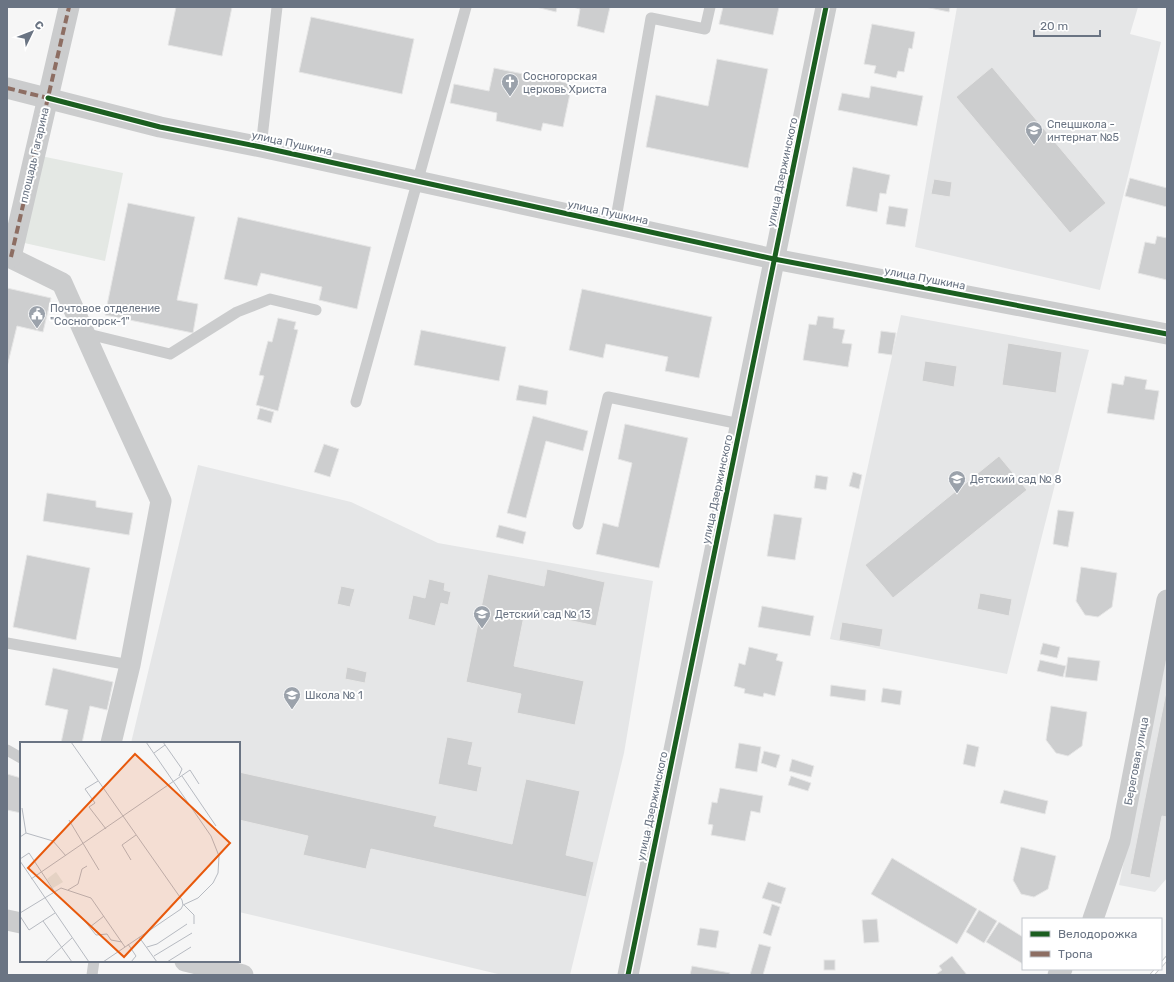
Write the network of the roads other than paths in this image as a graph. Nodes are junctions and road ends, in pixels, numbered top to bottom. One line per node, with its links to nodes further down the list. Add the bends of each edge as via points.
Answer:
1 (69, 7): 7 (street, площадь Гагарина)
2 (277, 7): 8 (lane)
3 (466, 7): 9 (lane)
4 (710, 7): 10 (lane, via 705,29 650,18)
5 (826, 7): 12 (street, улица Дзержинского)
6 (7, 88): 7 (street, улица Пушкина)
7 (48, 98): 8 (street, улица Пушкина, via 160,126); 11 (street, площадь Гагарина)
8 (261, 147): 9 (street, улица Пушкина)
9 (418, 181): 10 (street, улица Пушкина); 16 (lane)
10 (615, 224): 12 (street, улица Пушкина)
11 (9, 256): 14 (street, via 62,283)
12 (774, 259): 15 (street, улица Пушкина); 17 (street, улица Дзержинского)
13 (316, 310): 14 (lane, via 270,299 237,312 170,354)
14 (84, 333): 22 (street, via 161,500)
15 (1167, 334)
16 (356, 402)
17 (740, 424): 18 (lane, via 608,397); 33 (street, улица Дзержинского)
18 (578, 524)
19 (1167, 600): 21 (street, Береговая улица)
20 (7, 643): 22 (lane)
21 (1161, 662): 26 (street, Береговая улица, via 1120,841)
22 (130, 665): 23 (street)
23 (110, 742)
24 (7, 750): 25 (lane)
25 (20, 757)
26 (1093, 918)
27 (7, 920): 28 (street)
28 (20, 923)
29 (94, 962): 31 (lane)
30 (190, 966): 32 (street)
31 (92, 975)
32 (243, 975)
33 (628, 975)

